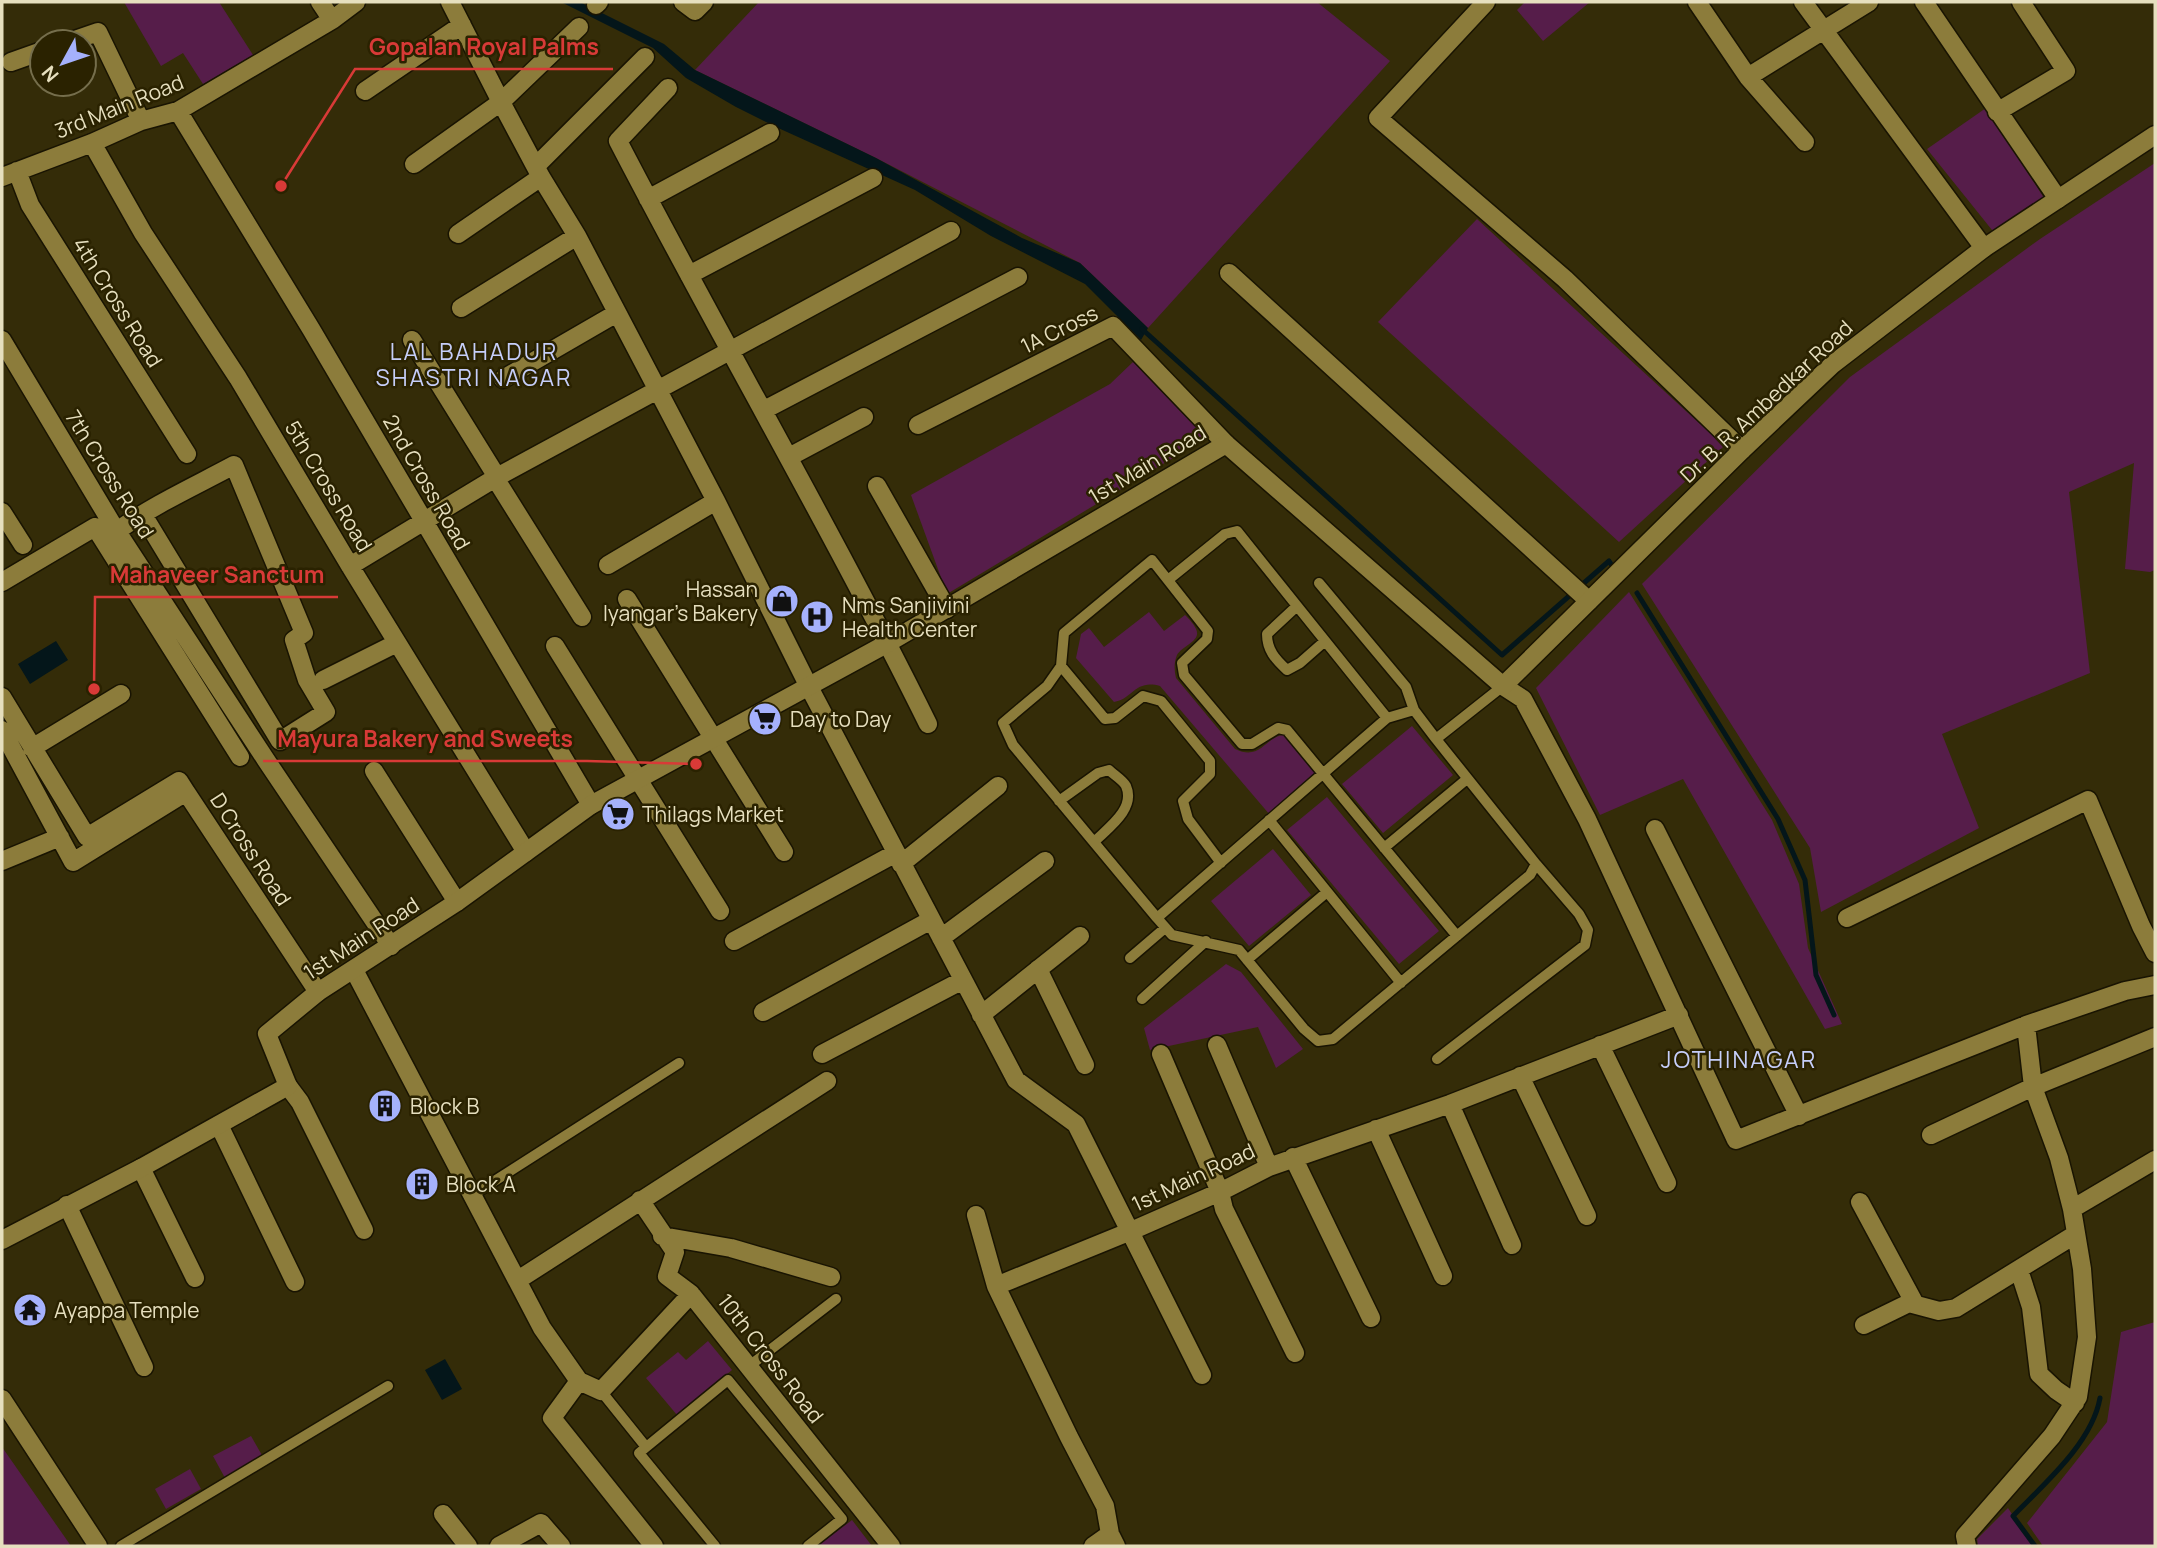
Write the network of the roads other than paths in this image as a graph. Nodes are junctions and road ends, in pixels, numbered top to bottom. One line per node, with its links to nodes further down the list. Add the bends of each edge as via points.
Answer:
1 (320, 2): 12 (street)
2 (356, 2): 12 (street, 3rd Main Road)
3 (450, 2): 13 (street)
4 (683, 2): 5 (street, via 695,11)
5 (704, 2)
6 (1486, 2): 55 (street, via 1378,118 1565,279)
7 (1697, 2): 20 (street)
8 (1803, 2): 15 (street)
9 (1869, 2): 15 (street)
10 (1924, 2): 25 (street)
11 (2021, 2): 25 (street, via 2066,71)
12 (332, 20): 24 (street, 3rd Main Road)
13 (462, 25): 22 (street); 23 (street)
14 (579, 27): 23 (street)
15 (1824, 29): 20 (street); 40 (street)
16 (98, 32): 26 (street)
17 (28, 56): 19 (street)
18 (645, 57): 32 (street)
19 (11, 62)
20 (1748, 77): 29 (street)
21 (668, 88): 35 (street, via 618,141)
22 (365, 91)
23 (501, 102): 31 (street); 32 (street)
24 (177, 111): 26 (street, 3rd Main Road); 63 (street, 2nd Cross Road)
25 (1997, 112): 36 (street)
26 (141, 121): 30 (street, 3rd Main Road)
27 (770, 133): 35 (street)
28 (2155, 135): 36 (street, Dr. B. R. Ambedkar Road)
29 (1805, 142)
30 (92, 143): 33 (street, 3rd Main Road); 68 (street, 5th Cross Road)
31 (414, 164)
32 (539, 172): 38 (street); 39 (street)
33 (9, 174): 56 (street, 4th Cross Road)
34 (873, 178): 42 (street)
35 (648, 199): 42 (street)
36 (2058, 199): 40 (street, Dr. B. R. Ambedkar Road)
37 (951, 231): 48 (street)
38 (458, 234)
39 (577, 236): 44 (street); 45 (street)
40 (1984, 248): 55 (street, Dr. B. R. Ambedkar Road, via 1833,364)
41 (1229, 273): 73 (street)
42 (689, 275): 48 (street)
43 (1018, 277): 51 (street)
44 (461, 308)
45 (617, 313): 49 (street); 50 (street)
46 (2, 340): 65 (street, 7th Cross Road)
47 (412, 340): 58 (street)
48 (732, 351): 50 (street); 51 (street)
49 (503, 379)
50 (657, 390): 58 (street); 60 (street)
51 (764, 410): 57 (street)
52 (864, 417): 57 (street)
53 (918, 425): 54 (street, 1A Cross, via 1113,326)
54 (1226, 444): 75 (street, 1st Main Road); 84 (street, 1st Main Road)
55 (1742, 450): 73 (street, Dr. B. R. Ambedkar Road)
56 (187, 454)
57 (789, 457): 79 (street)
58 (496, 477): 63 (street); 76 (street)
59 (877, 486): 75 (street)
60 (716, 501): 67 (street); 83 (street)
61 (2, 512): 66 (street)
62 (143, 515): 62 (street, via 234,465 304,633 294,640 307,680 326,712 279,741); 65 (street)
63 (424, 522): 68 (street); 103 (street, 2nd Cross Road)
64 (95, 527): 65 (street); 70 (street); 95 (street)
65 (115, 529): 128 (street, 7th Cross Road)
66 (23, 545)
67 (608, 565)
68 (350, 566): 78 (street, 5th Cross Road)
69 (1168, 580): 74 (lane, via 1224,534 1237,531); 81 (lane, via 1152,560 1065,634); 97 (lane, via 1208,631 1207,639 1182,663 1184,675 1242,744 1252,744 1278,727 1287,730)
70 (2, 582)
71 (1319, 583): 87 (lane, via 1405,687)
72 (627, 599): 91 (street)
73 (1589, 601): 84 (street, Dr. B. R. Ambedkar Road)
74 (1297, 606): 77 (lane); 77 (lane, via 1267,634 1267,645 1276,660 1287,670)
75 (947, 609): 79 (street, 1st Main Road)
76 (582, 617)
77 (1325, 641): 88 (lane)
78 (397, 643): 82 (street); 109 (street, 5th Cross Road)
79 (888, 643): 83 (street, 1st Main Road); 89 (street)
80 (555, 646): 98 (street)
81 (1061, 666): 102 (lane, via 1047,687 1003,723 1013,745); 114 (lane, via 1105,719 1115,718 1143,696 1161,701 1210,761 1210,774 1183,801 1188,819)
82 (323, 680)
83 (808, 685): 91 (street, 1st Main Road); 111 (street, 1st Main Road)
84 (1503, 686): 92 (lane); 141 (street, 1st Main Road, via 1523,699 1587,819)
85 (121, 694): 93 (street)
86 (2, 697): 93 (street)
87 (1414, 710): 88 (lane); 92 (lane)
88 (1387, 718): 97 (lane)
89 (928, 723)
90 (2, 730): 94 (street, D Cross Road)
91 (714, 737): 98 (street, 1st Main Road); 110 (street)
92 (1436, 739): 99 (lane)
93 (32, 748): 101 (street, via 87,837 179,781)
94 (7, 752): 106 (street, D Cross Road)
95 (240, 757)
96 (374, 771): 117 (street)
97 (1322, 774): 104 (lane); 108 (lane)
98 (639, 778): 103 (street, 1st Main Road); 118 (street)
99 (1467, 779): 108 (lane); 115 (lane)
100 (998, 786): 111 (street)
101 (187, 792): 106 (street, D Cross Road, via 72,862); 137 (street, D Cross Road)
102 (1059, 801): 107 (lane); 107 (lane, via 1109,770 1126,785 1129,802)
103 (591, 805): 109 (street, 1st Main Road)
104 (1269, 820): 114 (lane); 116 (lane)
105 (1655, 829): 156 (street)
106 (60, 837): 112 (street)
107 (1094, 842): 119 (lane)
108 (1384, 848): 124 (lane)
109 (526, 852): 117 (street, 1st Main Road)
110 (784, 852)
111 (899, 858): 121 (street, 1st Main Road); 126 (street)
112 (2, 861)
113 (1045, 861): 125 (street)
114 (1221, 863): 119 (lane)
115 (1536, 864): 124 (lane, via 1530,875); 148 (lane, via 1579,914 1588,930 1585,945)
116 (1327, 892): 131 (lane); 135 (lane)
117 (457, 902): 128 (street, 1st Main Road)
118 (720, 911)
119 (1157, 918): 122 (lane)
120 (1847, 918): 129 (street, via 2088,800)
121 (931, 920): 125 (street, 1st Main Road); 139 (street)
122 (1166, 928): 127 (lane, via 1171,935); 130 (lane)
123 (1080, 936): 132 (street)
124 (1457, 936): 135 (lane)
125 (941, 938): 134 (street, 1st Main Road)
126 (734, 941)
127 (1206, 942): 131 (lane, via 1239,950); 138 (lane)
128 (391, 946): 133 (street, 1st Main Road)
129 (2155, 953)
130 (1130, 958)
131 (1247, 960): 135 (lane, via 1318,1041 1333,1039)
132 (1038, 969): 140 (street); 150 (street)
133 (354, 970): 137 (street, 1st Main Road); 166 (street)
134 (963, 980): 140 (street, 1st Main Road); 146 (street)
135 (1401, 983)
136 (2155, 985): 142 (street)
137 (318, 992): 153 (street, 1st Main Road, via 267,1034)
138 (1142, 999)
139 (763, 1012)
140 (981, 1015): 174 (street, 1st Main Road, via 1016,1080 1076,1124)
141 (1678, 1015): 145 (street, 1st Main Road); 156 (street, 1st Main Road, via 1736,1140)
142 (2026, 1025): 154 (street); 156 (street)
143 (2155, 1037): 154 (street)
144 (1216, 1045): 162 (street)
145 (1600, 1045): 151 (street, 1st Main Road); 164 (street)
146 (822, 1054)
147 (1161, 1054): 165 (street)
148 (1437, 1059)
149 (680, 1063): 166 (lane)
150 (1085, 1065)
151 (1520, 1076): 155 (street, 1st Main Road); 172 (street)
152 (827, 1081): 167 (street)
153 (288, 1086): 157 (street); 173 (street)
154 (2034, 1087): 159 (street); 170 (street)
155 (1450, 1104): 158 (street, 1st Main Road); 178 (street)
156 (1799, 1116)
157 (219, 1125): 163 (street); 184 (street)
158 (1376, 1129): 160 (street, 1st Main Road); 180 (street)
159 (1931, 1135)
160 (1293, 1157): 162 (street, 1st Main Road); 189 (street)
161 (2155, 1160): 170 (street)
162 (1269, 1167): 165 (street, 1st Main Road)
163 (141, 1168): 169 (street); 182 (street)
164 (1667, 1183)
165 (1220, 1192): 174 (street, 1st Main Road); 191 (street, via 1224,1209)
166 (471, 1196): 183 (street)
167 (640, 1200): 176 (street); 183 (street)
168 (1860, 1202): 188 (street)
169 (67, 1205): 177 (street); 192 (street)
170 (2073, 1209): 175 (street)
171 (976, 1214): 185 (street)
172 (1587, 1216)
173 (363, 1230)
174 (1131, 1231): 185 (street); 194 (street)
175 (2076, 1234): 179 (street); 199 (street, via 2087,1337)
176 (662, 1236): 181 (street, via 731,1248); 186 (street, via 675,1252 667,1276)
177 (2, 1240)
178 (1512, 1245)
179 (2018, 1270): 188 (street, via 1956,1308 1939,1311); 199 (street, via 2031,1307 2039,1374)
180 (1443, 1276)
181 (831, 1277)
182 (195, 1278)
183 (518, 1280): 195 (street, via 542,1328)
184 (295, 1282)
185 (996, 1286): 202 (street, via 1105,1506)
186 (691, 1294): 193 (street, 10th Cross Road); 197 (street, 10th Cross Road)
187 (836, 1299): 193 (lane)
188 (1915, 1304): 190 (street)
189 (1371, 1318)
190 (1864, 1325)
191 (1295, 1353)
192 (144, 1367)
193 (748, 1367): 212 (street, 10th Cross Road)
194 (1202, 1375)
195 (579, 1381): 197 (street); 209 (street, via 552,1418)
196 (388, 1386): 205 (lane)
197 (601, 1391): 200 (lane)
198 (2, 1399): 204 (street)
199 (2075, 1403): 203 (street)
200 (646, 1447): 210 (lane, via 639,1453); 211 (lane, via 728,1380 842,1519)
201 (443, 1514): 206 (street)
202 (1113, 1540): 213 (street)
203 (1961, 1543)
204 (98, 1546)
205 (121, 1546)
206 (468, 1546)
207 (499, 1546): 208 (street, via 541,1523)
208 (561, 1546)
209 (654, 1546)
210 (715, 1546)
211 (808, 1546)
212 (891, 1546)
213 (1093, 1546)

